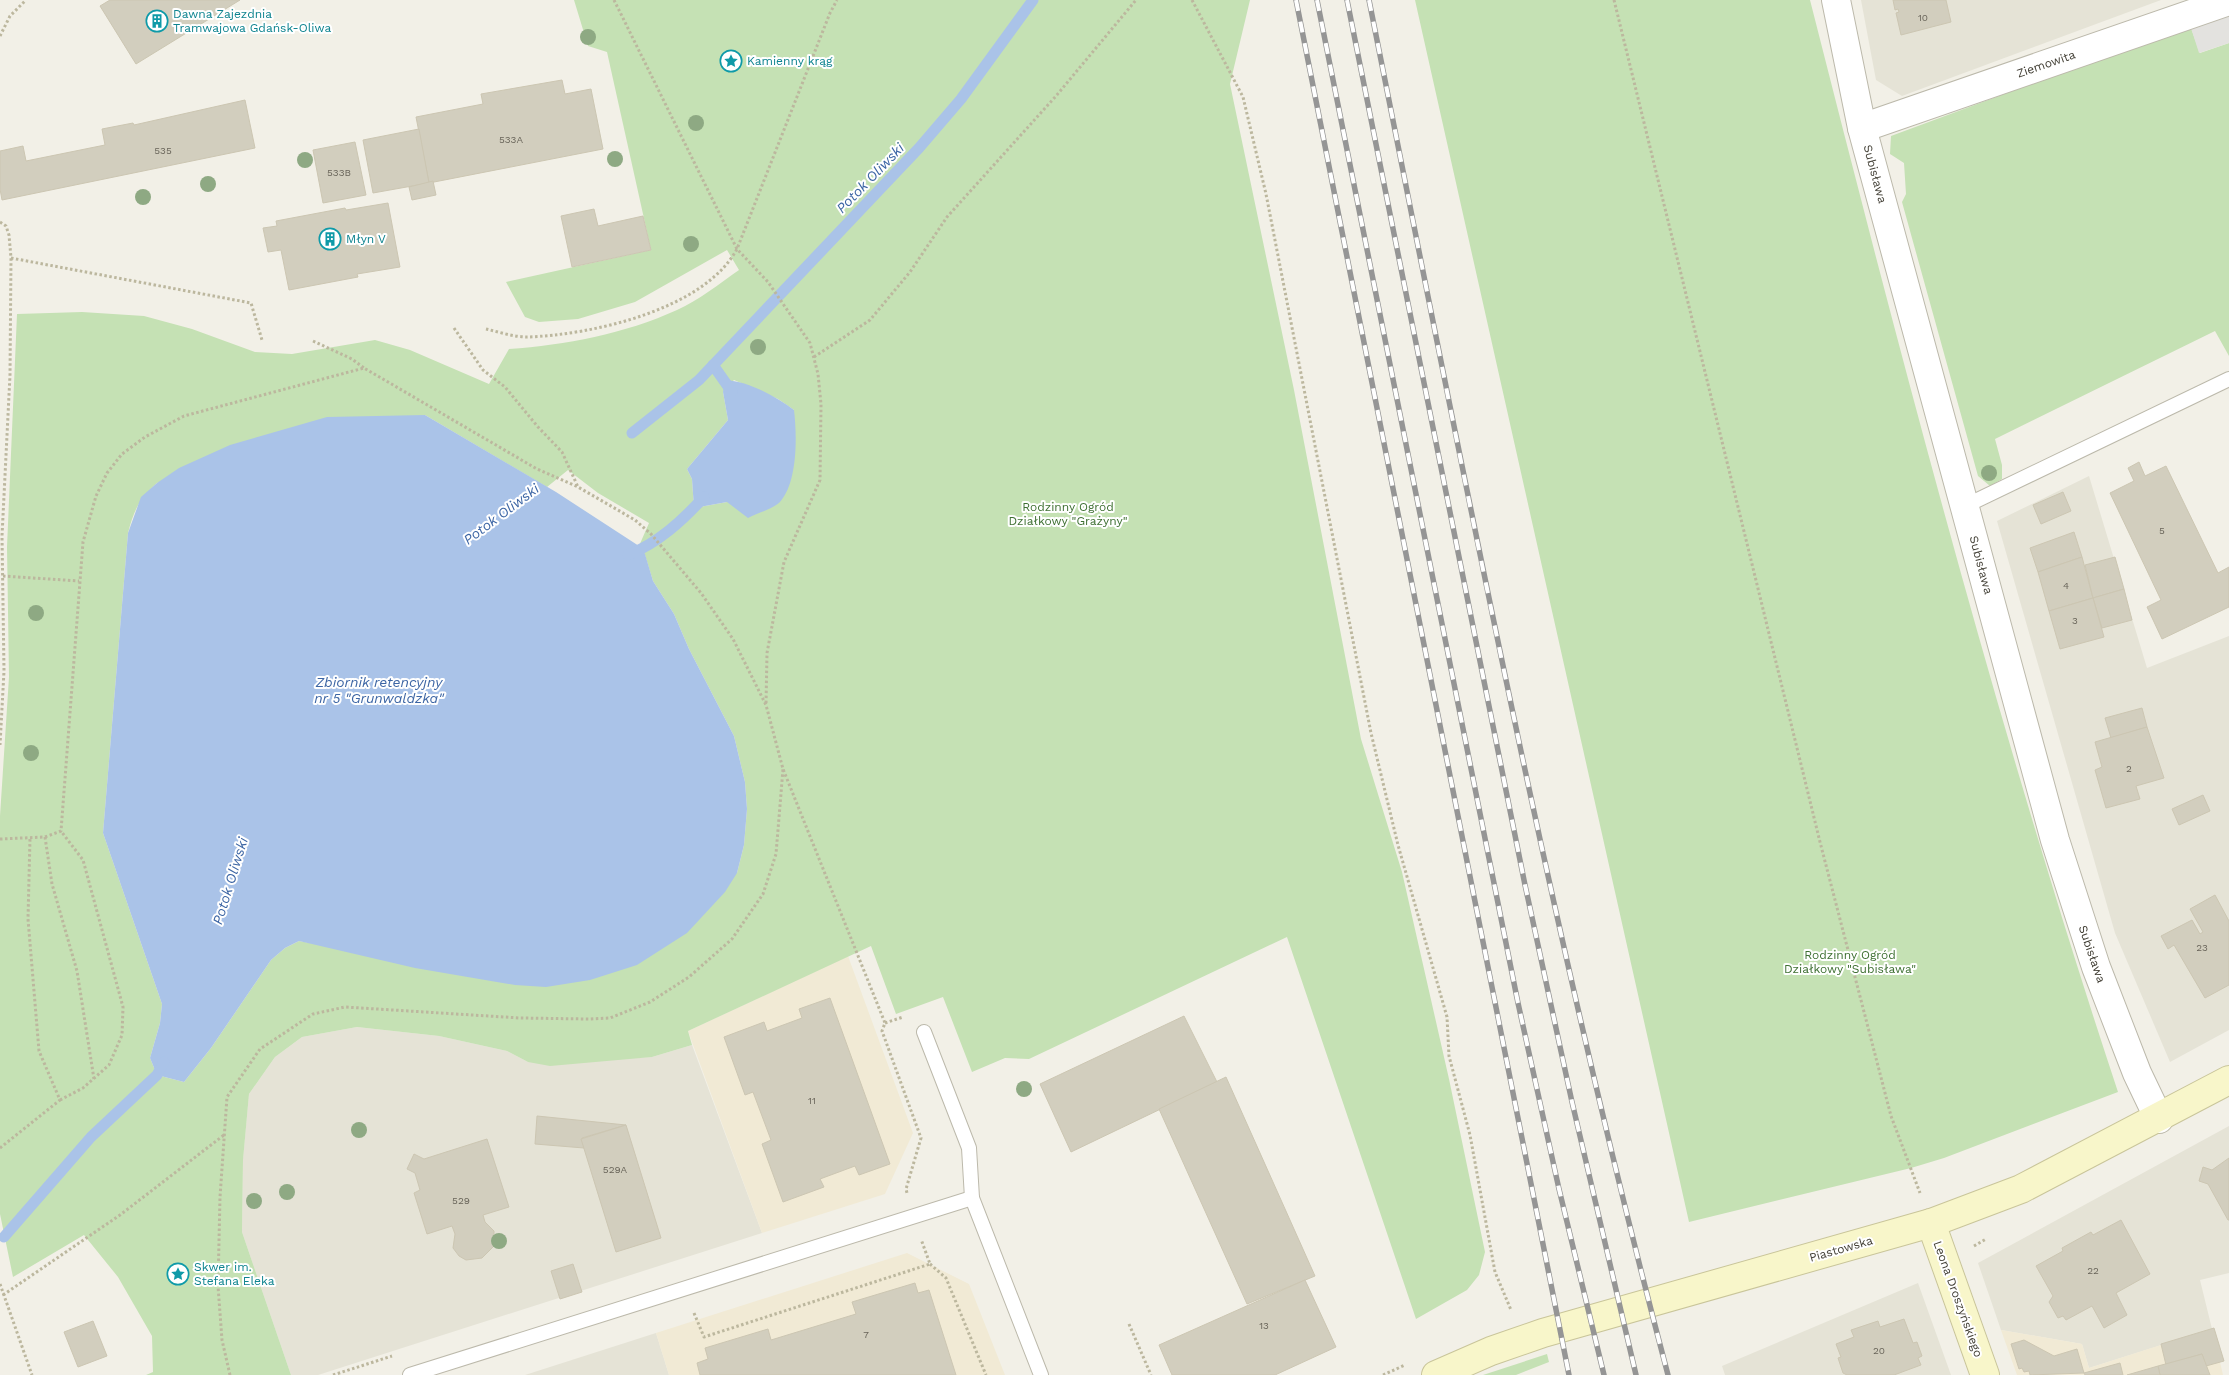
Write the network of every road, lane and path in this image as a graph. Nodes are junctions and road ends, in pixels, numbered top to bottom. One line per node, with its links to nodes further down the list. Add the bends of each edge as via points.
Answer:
1 (26, 0): 9 (path, via 10,16)
2 (614, 0): 12 (path)
3 (837, 0): 12 (path)
4 (1136, 0): 18 (path, via 1056,96 947,216 910,272 870,320)
5 (1192, 0): 48 (path, via 1243,96 1266,194 1372,733 1398,845 1447,1017 1449,1056 1470,1134 1495,1272)
6 (1614, 0): 40 (path, via 1820,842 1891,1116)
7 (1836, 0): 10 (street, Subisława)
8 (2229, 0): 10 (street, Ziemowita)
9 (0, 36)
10 (1862, 128): 22 (street, Subisława)
11 (0, 222): 13 (path, via 6,226 9,235)
12 (737, 249): 15 (path, via 728,265 675,303 618,322 569,333 525,337); 18 (path, via 786,305 810,343)
13 (11, 258): 16 (path, via 250,303); 23 (path)
14 (454, 328): 21 (path, via 483,370 505,387 562,452)
15 (486, 329)
16 (262, 340)
17 (313, 341): 19 (path)
18 (814, 357): 25 (path, via 821,404 820,480 784,562 767,654)
19 (364, 368): 21 (path, via 537,469); 24 (path, via 184,416 122,454 107,473 96,496 83,542)
20 (2229, 379): 22 (lane)
21 (578, 487): 25 (path, via 635,520 651,534 701,593 733,639)
22 (1966, 506): 37 (street, Subisława, via 2055,840 2096,967 2137,1074)
23 (3, 576): 24 (path); 26 (path, via 4,671)
24 (79, 581): 28 (path)
25 (766, 705): 27 (path)
26 (0, 744)
27 (783, 769): 32 (path); 38 (path, via 776,854 763,894 732,939 689,977 650,1002 610,1018 520,1018 345,1007 313,1014 260,1048 227,1097)
28 (60, 831): 30 (path); 34 (path, via 83,860 123,1008 122,1035 109,1065)
29 (30, 838): 30 (path); 31 (path); 36 (path, via 28,919 39,1051)
30 (45, 838): 34 (path, via 52,884 76,971)
31 (0, 839)
32 (885, 1023)
33 (924, 1032): 43 (lane, via 970,1148)
34 (94, 1079): 36 (path)
35 (2229, 1080): 37 (street, Piastowska)
36 (60, 1100): 39 (path)
37 (2159, 1119): 44 (street, Piastowska, via 2022,1189)
38 (224, 1134): 47 (path, via 120,1215); 52 (path, via 218,1286 222,1340)
39 (0, 1148)
40 (1911, 1168)
41 (1930, 1190): 42 (path)
42 (1911, 1196)
43 (972, 1198): 53 (lane); 55 (lane)
44 (1932, 1224): 58 (street, Piastowska, via 1543,1333 1490,1351); 59 (street, Leona Droszyńskiego)
45 (930, 1264): 54 (path, via 946,1278)
46 (0, 1284): 47 (path)
47 (3, 1295): 51 (path)
48 (1513, 1315)
49 (1129, 1324): 56 (path)
50 (1409, 1363): 57 (path)
51 (32, 1375)
52 (230, 1375)
53 (410, 1375)
54 (986, 1375)
55 (1041, 1375)
56 (1152, 1375)
57 (1383, 1375)
58 (1436, 1375)
59 (1986, 1375)

